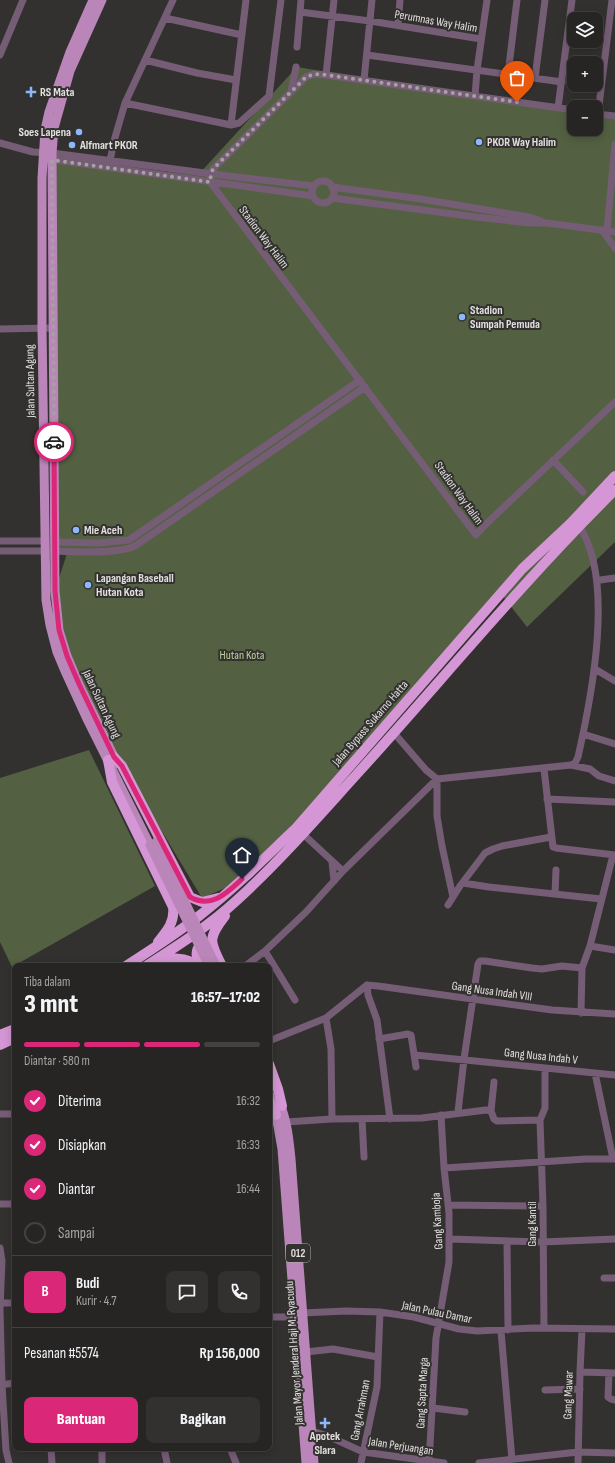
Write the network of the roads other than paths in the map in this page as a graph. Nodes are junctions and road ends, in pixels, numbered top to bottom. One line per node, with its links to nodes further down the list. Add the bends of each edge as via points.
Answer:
1 (23, 0): 24 (street)
2 (93, 0): 46 (main road, Jalan Sultan Agung, via 70,52 45,130)
3 (102, 0): 46 (main road, Jalan Sultan Agung, via 70,71)
4 (173, 0): 18 (street)
5 (246, 0): 21 (street)
6 (281, 0): 43 (street, via 269,96 239,123)
7 (301, 0): 16 (street)
8 (334, 0): 17 (street)
9 (372, 0): 19 (street)
10 (400, 0): 20 (street)
11 (487, 0): 22 (street)
12 (517, 0): 29 (street)
13 (545, 0): 31 (street)
14 (572, 0): 34 (street)
15 (612, 0): 37 (street)
16 (300, 12): 17 (street, Perumnas Way Halim); 23 (street)
17 (332, 15): 19 (street, Perumnas Way Halim); 30 (street)
18 (165, 18): 21 (street); 26 (street)
19 (370, 21): 20 (street, Perumnas Way Halim); 25 (street)
20 (398, 25): 22 (street, Perumnas Way Halim)
21 (242, 36): 32 (street)
22 (481, 39): 28 (street, Perumnas Way Halim)
23 (297, 47)
24 (0, 55)
25 (367, 55): 28 (street); 33 (street)
26 (145, 60): 32 (street); 38 (street)
27 (296, 67): 35 (street)
28 (477, 70): 29 (street); 36 (street, Perumnas Way Halim)
29 (508, 74): 31 (street)
30 (326, 75): 33 (street); 35 (street, via 314,74 308,77)
31 (535, 78): 34 (street)
32 (236, 80): 43 (street)
33 (364, 80): 36 (street)
34 (562, 82): 39 (street)
35 (292, 92): 48 (street, via 213,169)
36 (475, 96): 39 (street)
37 (599, 100)
38 (125, 103): 43 (street); 47 (street)
39 (558, 108): 40 (street)
40 (567, 109)
41 (603, 115): 42 (street)
42 (615, 116)
43 (231, 125)
44 (0, 143): 46 (street)
45 (615, 144): 59 (street)
46 (48, 156): 47 (street); 49 (street, Stadion Way Halim); 62 (main road, Jalan Sultan Agung, via 42,178); 63 (main road, Jalan Sultan Agung)
47 (110, 161): 48 (street)
48 (211, 174): 49 (street); 50 (street)
49 (210, 182): 52 (street, Stadion Way Halim); 65 (street, Stadion Way Halim)
50 (314, 186): 51 (street, via 323,181); 52 (street)
51 (332, 187): 53 (street); 54 (street)
52 (313, 196): 53 (street, via 322,203)
53 (332, 198): 56 (street)
54 (444, 202): 55 (street); 56 (street)
55 (477, 208): 57 (street); 58 (street, via 529,217)
56 (442, 213): 57 (street)
57 (476, 217): 58 (street)
58 (547, 223): 59 (street)
59 (604, 230): 60 (street); 61 (street)
60 (615, 232)
61 (615, 248)
62 (42, 328): 63 (street); 64 (street); 74 (main road, Jalan Sultan Agung)
63 (52, 328): 75 (main road, Jalan Sultan Agung)
64 (0, 329)
65 (360, 380): 66 (street, Stadion Way Halim); 75 (street, via 129,540)
66 (365, 387): 68 (street, Stadion Way Halim, via 476,536); 75 (street, via 135,546 98,552)
67 (615, 402): 68 (street, Stadion Way Halim)
68 (553, 460): 71 (street)
69 (615, 476): 84 (highway, Jalan Bypass Sukarno Hatta, via 522,570)
70 (615, 490): 72 (highway, Jalan Bypass Sukarno Hatta)
71 (583, 492)
72 (579, 526): 78 (street, via 592,548); 81 (highway, Jalan Bypass Sukarno Hatta, via 504,606)
73 (0, 541): 74 (street)
74 (45, 541): 75 (main road, Jalan Sultan Agung)
75 (51, 548): 76 (street); 86 (main road, Jalan Sultan Agung, via 59,630 67,656)
76 (0, 551)
77 (615, 578): 78 (street)
78 (600, 580): 79 (street, via 602,615)
79 (595, 669): 80 (street); 82 (street, via 592,698)
80 (615, 681)
81 (394, 733): 85 (highway, Jalan Bypass Sukarno Hatta); 89 (street)
82 (583, 734): 83 (street); 87 (street, via 578,757)
83 (615, 744)
84 (365, 749): 85 (highway); 103 (highway, Jalan Bypass Sukarno Hatta, via 297,827)
85 (372, 757): 93 (highway, Jalan Bypass Sukarno Hatta)
86 (111, 759): 95 (main road, Jalan Sultan Agung); 104 (highway, via 122,766); 109 (highway, via 112,782)
87 (571, 766): 88 (street); 90 (street, via 590,768 599,776)
88 (544, 769): 89 (street); 91 (street)
89 (437, 779): 99 (street); 105 (street, via 437,816)
90 (615, 781)
91 (547, 798): 92 (street); 94 (street)
92 (615, 802)
93 (303, 834): 97 (street); 107 (highway, Jalan Bypass Sukarno Hatta)
94 (551, 837): 96 (street, via 552,845 556,848); 101 (street, via 493,849 479,860)
95 (153, 844): 120 (main road, bridge); 121 (main road, bridge)
96 (614, 855): 106 (street)
97 (332, 862): 99 (street); 100 (street)
98 (556, 870): 102 (street)
99 (343, 871): 100 (street)
100 (334, 881): 114 (street)
101 (463, 883): 102 (street); 105 (street)
102 (555, 894): 106 (street)
103 (225, 895): 104 (highway, via 204,902); 113 (highway, Jalan Bypass Sukarno Hatta)
104 (190, 897): 109 (highway, via 193,907 189,913 182,914)
105 (453, 897): 108 (street)
106 (601, 899): 110 (street)
107 (236, 901): 111 (highway, via 213,933); 116 (highway, Jalan Bypass Sukarno Hatta, via 201,930)
108 (448, 905)
109 (173, 906): 113 (highway, via 171,924)
110 (590, 946): 112 (street); 124 (street)
111 (214, 948): 119 (highway, via 208,943 198,946 196,955); 122 (highway)
112 (615, 950)
113 (150, 951): 115 (highway, Jalan Bypass Sukarno Hatta)
114 (265, 951): 123 (street); 127 (street)
115 (131, 963)
116 (150, 963)
117 (154, 963): 118 (highway, via 179,958)
118 (193, 963)
119 (200, 963)
120 (208, 963)
121 (214, 963)
122 (221, 963)
123 (248, 963)
124 (582, 968): 126 (street, via 562,966 542,969 480,961); 128 (street)
125 (367, 985): 126 (street, Gang Nusa Indah VIII); 130 (street); 134 (street, via 377,1020)
126 (473, 999): 128 (street, Gang Nusa Indah VIII); 138 (street)
127 (295, 1000)
128 (581, 1013): 129 (street, Gang Nusa Indah VIII)
129 (615, 1014)
130 (326, 1018): 135 (street); 155 (street, via 332,1050)
131 (12, 1029): 132 (highway)
132 (0, 1035)
133 (12, 1039): 136 (highway)
134 (379, 1039): 137 (street, via 410,1034); 154 (street)
135 (272, 1040)
136 (0, 1045)
137 (415, 1055): 138 (street, Gang Nusa Indah V); 139 (street)
138 (464, 1059): 140 (street, Gang Nusa Indah V); 149 (street)
139 (416, 1066)
140 (545, 1068): 142 (street, Gang Nusa Indah V); 157 (street, Gang Kantil, via 545,1108)
141 (272, 1072): 153 (highway, via 278,1089)
142 (595, 1073): 143 (street, Gang Nusa Indah V); 159 (street)
143 (615, 1075)
144 (494, 1082): 148 (street)
145 (272, 1091): 153 (main road, Jalan Mayor Jenderal Haji M. Ryacudu / 012)
146 (272, 1101): 153 (main road, Jalan Mayor Jenderal Haji M. Ryacudu / 012)
147 (272, 1106): 153 (highway)
148 (491, 1111): 149 (street); 157 (street, via 497,1121)
149 (458, 1112): 152 (street)
150 (0, 1114): 151 (street)
151 (12, 1114)
152 (441, 1115): 154 (street); 161 (street, Gang Kamboja)
153 (278, 1117): 155 (street); 176 (main road, Jalan Mayor Jenderal Haji M. Ryacudu / 012)
154 (390, 1118): 156 (street)
155 (332, 1119): 156 (street)
156 (362, 1119): 158 (street)
157 (540, 1120): 160 (street, Gang Kantil)
158 (364, 1157)
159 (614, 1159): 160 (street)
160 (541, 1163): 161 (street); 165 (street, Gang Kantil)
161 (444, 1168): 164 (street, Gang Kamboja)
162 (0, 1204): 163 (street)
163 (12, 1204)
164 (448, 1205): 165 (street); 166 (street, Gang Kamboja)
165 (543, 1206): 169 (street, Gang Kantil)
166 (450, 1239): 168 (street); 178 (street, Gang Kamboja, via 450,1262)
167 (615, 1239): 169 (street)
168 (507, 1242): 169 (street); 182 (street)
169 (542, 1242): 179 (street, Gang Kantil)
170 (0, 1248): 173 (street)
171 (604, 1278): 172 (street)
172 (615, 1278)
173 (0, 1303): 174 (street); 188 (street)
174 (12, 1303)
175 (380, 1312): 176 (street, Jalan Pulau Damar, via 346,1311); 178 (street, Jalan Pulau Damar); 184 (street, Gang Arrahman)
176 (299, 1315): 177 (street, Jalan Pulau Damar); 183 (main road, Jalan Mayor Jenderal Haji M. Ryacudu / 012); 209 (main road, Jalan Mayor Jenderal Haji M. Ryacudu / 012)
177 (272, 1316)
178 (438, 1324): 182 (street, Jalan Pulau Damar, via 459,1330); 192 (street, Gang Sapta Marga)
179 (544, 1328): 180 (street, Jalan Pulau Damar); 182 (street, Jalan Pulau Damar)
180 (582, 1328): 181 (street, Jalan Pulau Damar); 185 (street, Gang Mawar)
181 (615, 1329)
182 (505, 1330): 202 (street)
183 (306, 1352): 184 (street, via 333,1349); 194 (main road, Jalan Mayor Jenderal Haji M. Ryacudu / 012)
184 (378, 1357): 199 (street, Gang Arrahman, via 377,1387)
185 (580, 1372): 186 (street); 189 (street, Gang Mawar)
186 (612, 1373): 191 (street, via 608,1397)
187 (12, 1383): 188 (street)
188 (1, 1385): 204 (street)
189 (580, 1389): 190 (street); 200 (street, Gang Mawar)
190 (545, 1390)
191 (615, 1400)
192 (433, 1408): 193 (street); 203 (street, Gang Sapta Marga)
193 (465, 1412)
194 (312, 1431): 199 (street, Jalan Perjuangan); 210 (main road, Jalan Mayor Jenderal Haji M. Ryacudu / 012)
195 (51, 1451): 205 (street)
196 (102, 1451): 206 (street)
197 (165, 1451): 207 (street)
198 (231, 1451): 208 (street)
199 (363, 1452): 203 (street, Jalan Perjuangan); 211 (street, Gang Arrahman)
200 (578, 1452): 201 (street); 202 (street); 214 (street, Gang Mawar)
201 (615, 1453)
202 (512, 1460): 213 (street)
203 (429, 1462): 212 (street, Jalan Perjuangan)
204 (9, 1463)
205 (52, 1463)
206 (102, 1463)
207 (167, 1463)
208 (236, 1463)
209 (306, 1463)
210 (314, 1463)
211 (361, 1463)
212 (444, 1463)
213 (479, 1463)
214 (578, 1463)

